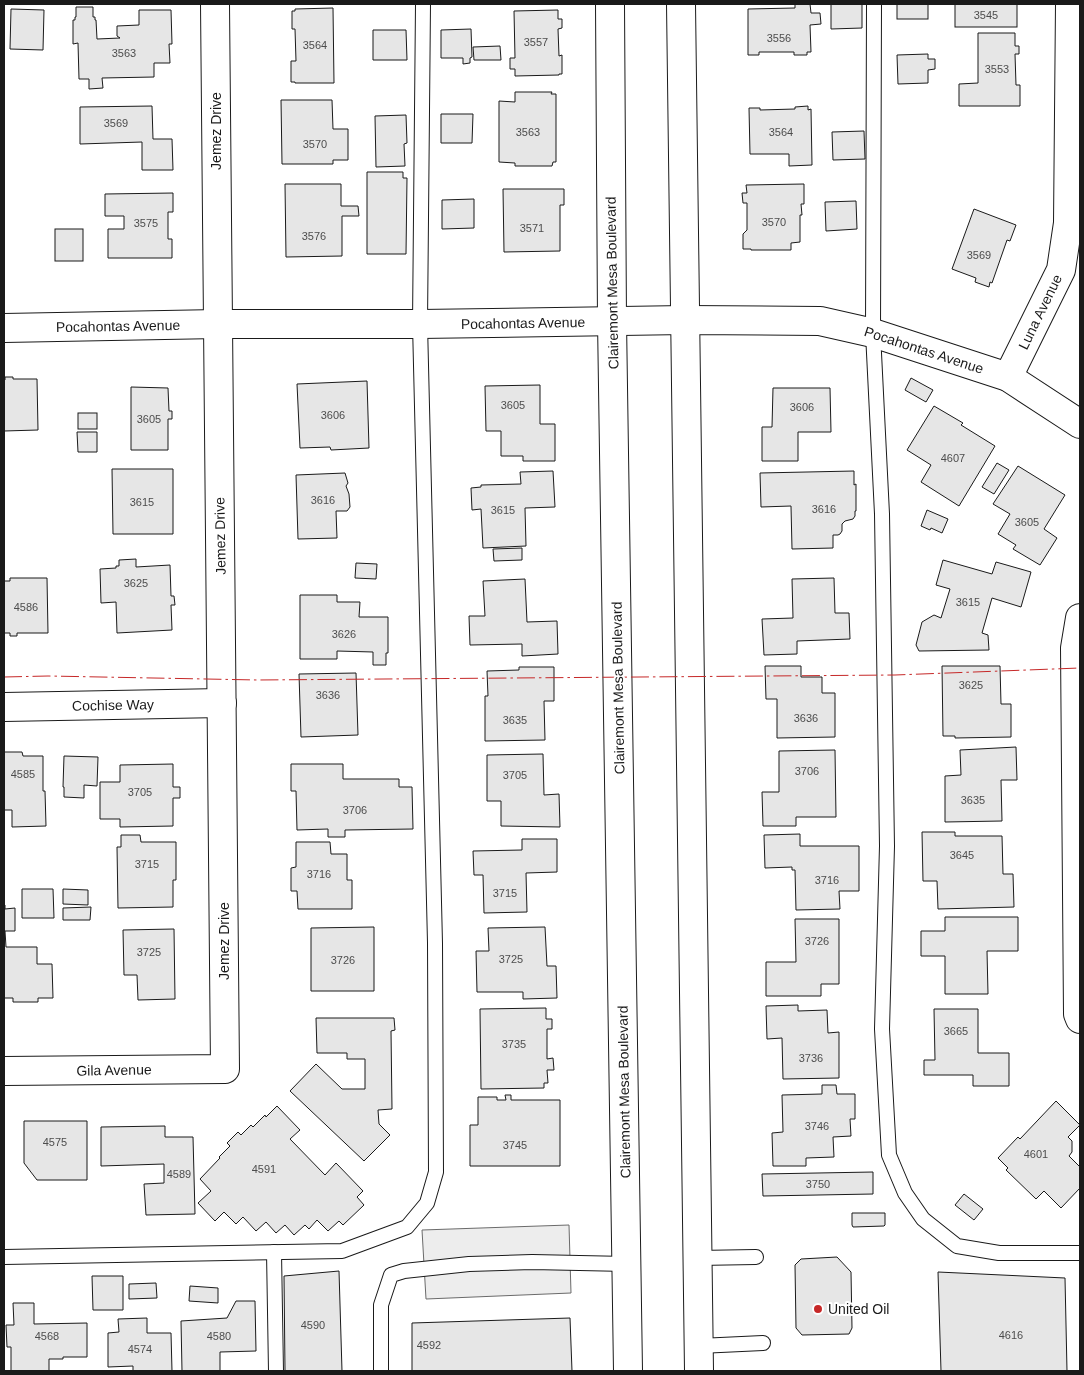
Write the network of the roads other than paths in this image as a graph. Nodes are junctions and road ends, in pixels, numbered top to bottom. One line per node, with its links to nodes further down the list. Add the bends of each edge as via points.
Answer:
1 (215, 4): 9 (street, Jemez Drive)
2 (423, 4): 10 (lane)
3 (610, 4): 8 (street, Clairemont Mesa Boulevard)
4 (681, 4): 7 (street)
5 (874, 4): 12 (lane)
6 (1070, 4): 13 (street, Luna Avenue, via 1068,223 1060,270)
7 (685, 320): 8 (street, Pocahontas Avenue); 12 (street, Pocahontas Avenue, via 820,320); 25 (street)
8 (612, 321): 10 (street, Pocahontas Avenue); 26 (street, Clairemont Mesa Boulevard)
9 (218, 324): 10 (street, Pocahontas Avenue); 11 (street, Pocahontas Avenue); 16 (street, Jemez Drive)
10 (420, 324): 21 (lane, via 435,943 436,1172 428,1203 407,1227 342,1251)
11 (4, 328)
12 (873, 333): 13 (street, Pocahontas Avenue); 22 (lane, via 882,524 888,846 882,1029 889,1155 905,1193 923,1219 957,1246 999,1253)
13 (1008, 377): 14 (street, Pocahontas Avenue)
14 (1080, 424)
15 (1080, 618): 18 (street, via 1075,648)
16 (222, 703): 17 (street, Cochise Way); 19 (street, Jemez Drive)
17 (4, 707)
18 (1080, 1019)
19 (225, 1069): 20 (street, Gila Avenue)
20 (4, 1071)
21 (274, 1252): 23 (lane); 29 (lane)
22 (1080, 1253)
23 (4, 1257)
24 (756, 1257): 25 (lane)
25 (697, 1258): 28 (street)
26 (627, 1264): 30 (lane, via 469,1264 390,1275 381,1305); 31 (street, Clairemont Mesa Boulevard)
27 (763, 1343): 28 (lane)
28 (699, 1358)
29 (276, 1371)
30 (381, 1371)
31 (628, 1371)

